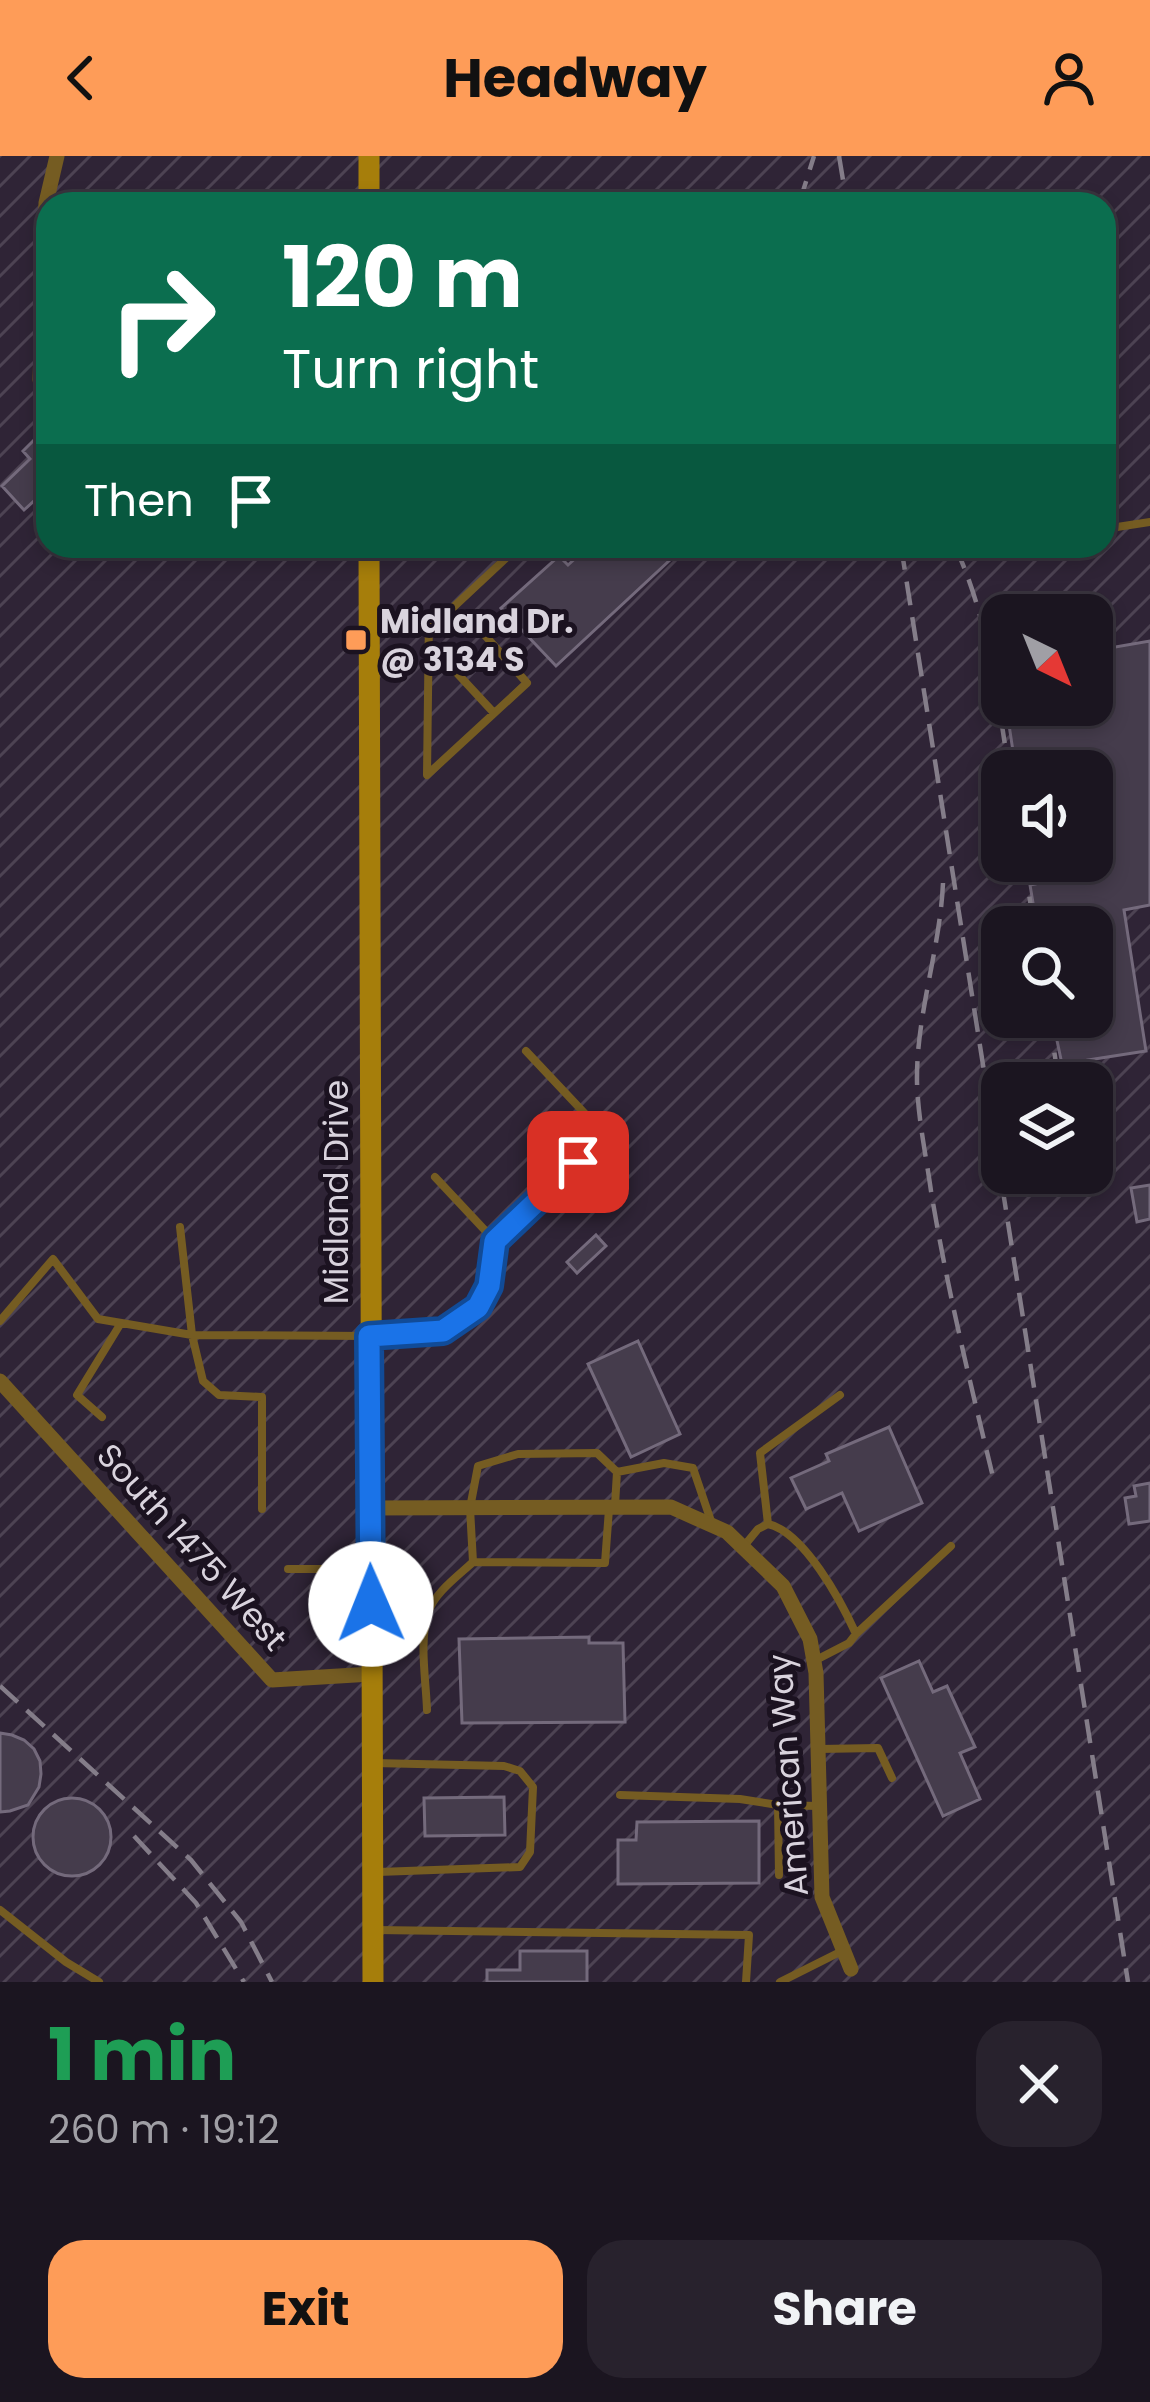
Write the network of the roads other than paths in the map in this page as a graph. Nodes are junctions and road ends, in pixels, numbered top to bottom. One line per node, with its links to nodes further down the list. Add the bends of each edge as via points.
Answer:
1 (57, 156): 3 (street)
2 (368, 156): 4 (street)
3 (49, 192)
4 (368, 192)
5 (1150, 522): 6 (lane)
6 (1116, 528)
7 (369, 558): 11 (street, Midland Drive)
8 (506, 558): 10 (lane)
9 (429, 616): 10 (lane); 11 (lane); 12 (lane)
10 (444, 616): 13 (lane, via 468,616 527,682)
11 (369, 617): 21 (street, Midland Drive)
12 (429, 642): 13 (lane); 13 (lane, via 427,775)
13 (494, 713)
14 (526, 1051): 17 (lane, via 605,1135)
15 (435, 1177): 17 (lane)
16 (180, 1227): 20 (lane)
17 (495, 1241): 21 (lane, via 478,1307 443,1331)
18 (0, 1321): 19 (lane, via 52,1259 98,1319)
19 (121, 1323): 20 (lane); 24 (lane, via 77,1395)
20 (192, 1335): 21 (lane); 29 (lane, via 202,1381 219,1395 262,1397)
21 (369, 1336): 27 (street, Midland Drive)
22 (0, 1381): 39 (street, South 1475 West, via 272,1680)
23 (840, 1395): 30 (lane, via 760,1453)
24 (102, 1417)
25 (616, 1472): 26 (lane); 28 (lane, via 597,1453 518,1454 478,1466); 31 (lane, via 664,1463 693,1468)
26 (612, 1507): 28 (street, American Way); 31 (street, American Way, via 671,1507); 34 (lane, via 605,1563)
27 (370, 1508): 28 (street, American Way); 36 (street, Midland Drive)
28 (470, 1508): 34 (lane)
29 (262, 1509)
30 (768, 1524): 33 (lane); 37 (lane, via 781,1527 817,1566)
31 (712, 1525): 33 (street, American Way)
32 (951, 1546): 37 (lane)
33 (743, 1547): 38 (street, American Way, via 783,1586)
34 (473, 1562): 40 (lane, via 428,1610)
35 (288, 1569): 36 (lane)
36 (371, 1569): 39 (street, Midland Drive)
37 (856, 1634): 38 (lane)
38 (814, 1661): 41 (street, American Way)
39 (371, 1674): 42 (street, Midland Drive)
40 (427, 1710)
41 (818, 1749): 43 (lane, via 878,1748); 46 (street, American Way)
42 (372, 1763): 47 (street, Midland Drive); 47 (lane, via 504,1766 533,1787 530,1852 520,1867)
43 (892, 1778)
44 (620, 1795): 45 (lane)
45 (778, 1805): 46 (lane); 48 (lane)
46 (820, 1806): 51 (street, American Way, via 822,1898)
47 (373, 1872): 50 (street, Midland Drive)
48 (779, 1875)
49 (0, 1910): 53 (lane)
50 (374, 1930): 54 (street, Midland Drive); 55 (lane, via 749,1934)
51 (844, 1951): 52 (street, American Way); 56 (lane)
52 (851, 1969)
53 (99, 1982)
54 (373, 1982)
55 (746, 1982)
56 (780, 1982)

